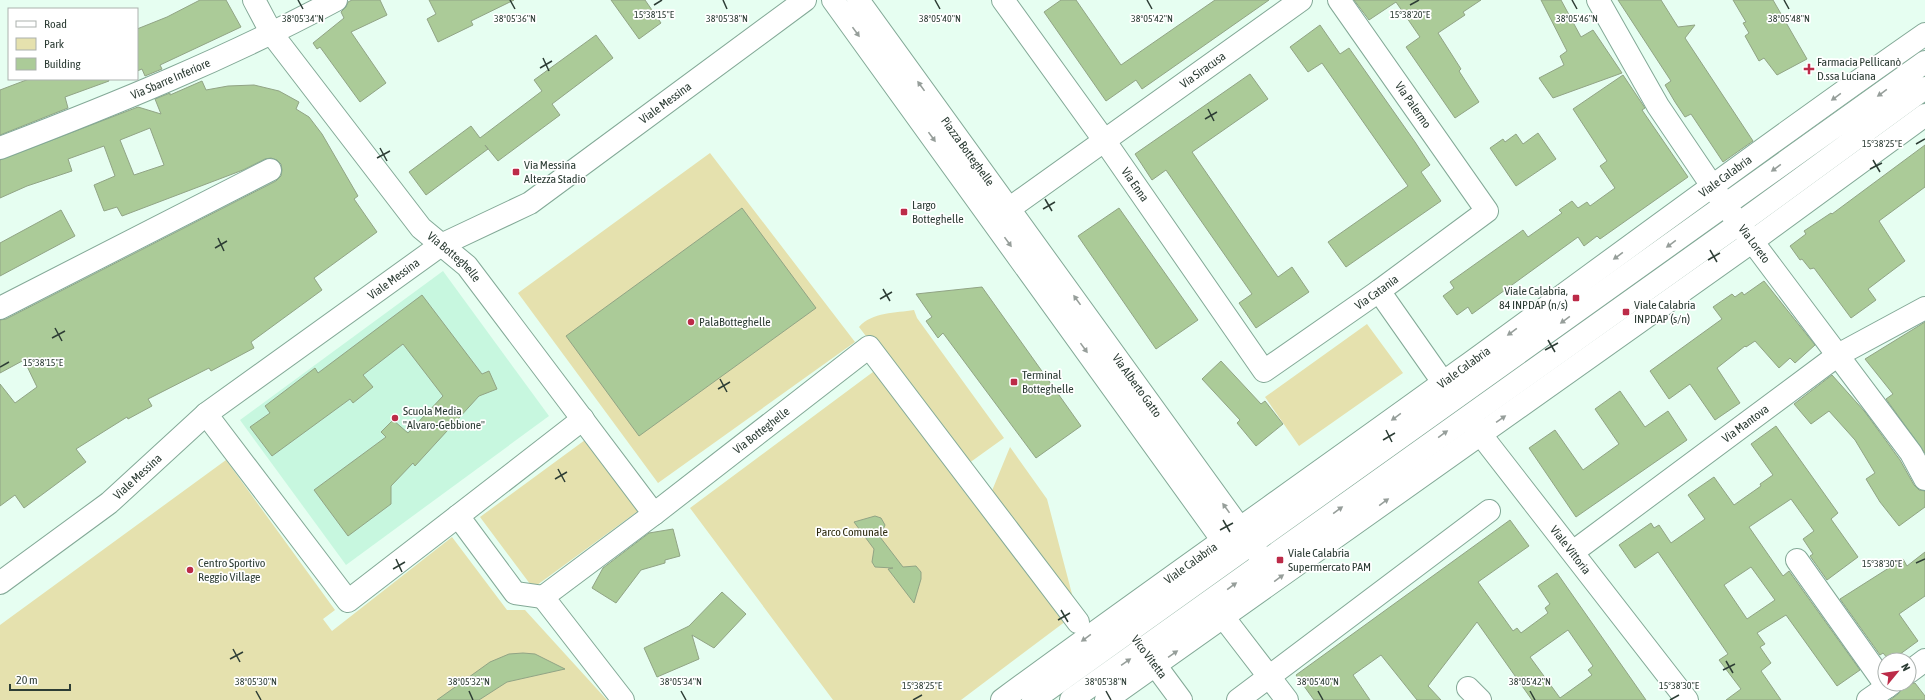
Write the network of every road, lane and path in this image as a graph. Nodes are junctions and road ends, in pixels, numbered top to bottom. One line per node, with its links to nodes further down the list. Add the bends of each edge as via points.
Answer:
1 (254, 0): 10 (street, Via Botteghelle)
2 (336, 0): 10 (street, Via Sbarre Inferiore)
3 (805, 0): 24 (street, Viale Messina, via 530,203)
4 (833, 0): 38 (street, one-way to 38)
5 (858, 0): 20 (street, Piazza Botteghelle, one-way to 5)
6 (1003, 0): 15 (street, Via Enna)
7 (1301, 0): 15 (street, Via Siracusa)
8 (1340, 0): 21 (street, Via Palermo)
9 (1598, 0): 18 (street, Via Loreto, via 1658,106)
10 (272, 34): 16 (street, Via Sbarre Inferiore, via 106,108); 24 (street, Via Botteghelle, via 421,228)
11 (1925, 34): 18 (street, Viale Calabria, one-way to 18)
12 (1925, 62): 19 (street, Viale Calabria, one-way to 19)
13 (1925, 88): 22 (street, Viale Calabria)
14 (1925, 115): 23 (street, Viale Calabria)
15 (1104, 140): 20 (street); 29 (street, Via Enna)
16 (0, 148)
17 (270, 170): 26 (street)
18 (1713, 187): 19 (street, Via Loreto); 30 (street, Viale Calabria, one-way to 30)
19 (1725, 204): 22 (street, Via Loreto); 30 (street, Viale Calabria, one-way to 30)
20 (1010, 208): 37 (street, Via Alberto Gatto, one-way to 20)
21 (1487, 211): 25 (street, Via Catania)
22 (1740, 224): 23 (street, Via Loreto); 30 (street, Viale Calabria)
23 (1753, 241): 28 (street, Via Loreto); 30 (street, Viale Calabria, one-way to 23)
24 (441, 245): 31 (street, Viale Messina); 32 (street, Via Botteghelle, via 467,266)
25 (1379, 291): 29 (street, Via Catania); 30 (street, Viale Vittoria)
26 (0, 308)
27 (1925, 308): 28 (street, Via Mantova)
28 (1838, 355): 33 (street, Via Loreto, via 1911,453); 39 (street, Via Mantova)
29 (1264, 371)
30 (1461, 408): 37 (street, Viale Calabria, one-way to 37); 39 (street, Viale Vittoria); 41 (street, Viale Calabria, one-way to 30); 44 (street, Viale Calabria, one-way to 30)
31 (206, 414): 36 (street, via 348,601); 42 (street, Viale Messina, via 109,503)
32 (583, 419): 35 (street, Via Botteghelle); 36 (street)
33 (1925, 479)
34 (1489, 511): 49 (street)
35 (654, 514): 43 (street, Via Botteghelle); 45 (street, Via Botteghelle, via 869,347)
36 (458, 516): 43 (street, via 515,593)
37 (1247, 536): 38 (street, Viale Calabria); 41 (street, Via Alberto Gatto)
38 (1229, 549): 46 (street, Viale Calabria)
39 (1573, 552): 59 (street, Viale Vittoria)
40 (1797, 560): 48 (street)
41 (1265, 563): 47 (street, Viale Calabria, one-way to 41)
42 (0, 583)
43 (543, 597): 51 (street)
44 (1224, 618): 47 (street, Viale Calabria, one-way to 44); 49 (street)
45 (1078, 622)
46 (1124, 623): 47 (street, Vico Vitetta); 52 (street, Viale Calabria, one-way to 52); 53 (street, Viale Calabria)
47 (1149, 658): 54 (street, Viale Calabria, one-way to 47); 55 (street, Viale Calabria); 56 (street, Vico Vitetta)
48 (1877, 670)
49 (1269, 677): 57 (street); 58 (street)
50 (1880, 692): 60 (street)
51 (623, 700)
52 (1002, 700)
53 (1033, 700)
54 (1071, 700)
55 (1106, 700)
56 (1181, 700)
57 (1238, 700)
58 (1287, 700)
59 (1687, 700)
60 (1868, 700)

